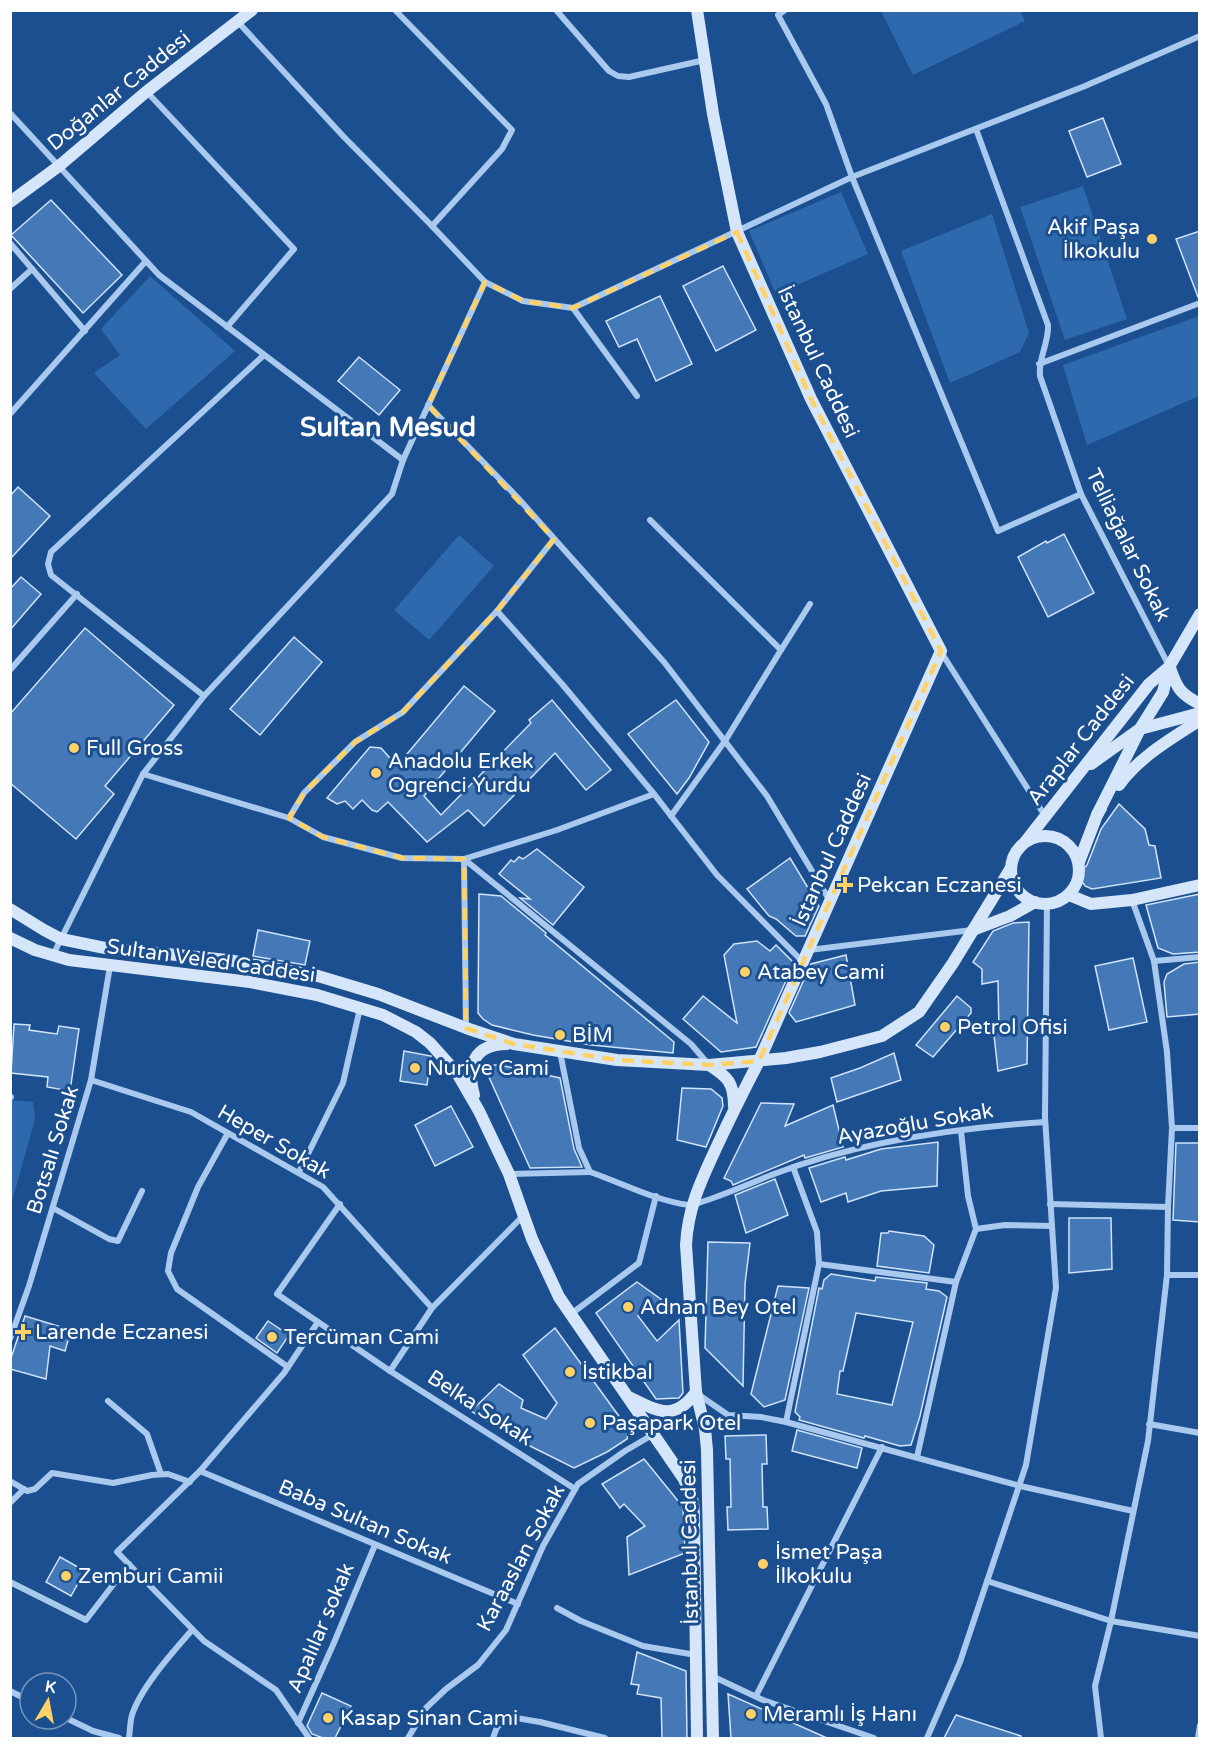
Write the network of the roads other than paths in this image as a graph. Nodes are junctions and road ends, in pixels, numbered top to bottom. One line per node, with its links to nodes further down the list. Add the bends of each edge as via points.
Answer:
1 (252, 10): 6 (street, Doğanlar Caddesi)
2 (395, 10): 15 (street, via 512,130 502,149)
3 (556, 10): 8 (street, via 609,71 618,76)
4 (697, 10): 8 (street, İstanbul Caddesi)
5 (785, 10): 13 (street, via 778,15 826,105)
6 (238, 22): 9 (street, Doğanlar Caddesi); 15 (street)
7 (1200, 36): 11 (street)
8 (706, 59): 16 (street, İstanbul Caddesi)
9 (146, 92): 12 (street, Doğanlar Caddesi); 24 (street, via 294,249)
10 (10, 112): 12 (street)
11 (976, 129): 13 (street); 27 (street, Telliağalar Sokak, via 1048,325)
12 (59, 166): 14 (street, Doğanlar Caddesi); 18 (street)
13 (852, 177): 16 (street); 32 (street, via 998,531)
14 (10, 201)
15 (432, 226): 20 (street)
16 (736, 232): 23 (street); 40 (street, İstanbul Caddesi, via 811,399)
17 (10, 243): 19 (street)
18 (146, 261): 24 (street); 25 (street)
19 (32, 268): 21 (street); 25 (street)
20 (485, 282): 23 (street, via 523,301); 29 (street)
21 (10, 289)
22 (1200, 303): 27 (street)
23 (573, 308): 28 (street)
24 (227, 327): 26 (street)
25 (85, 331): 30 (street)
26 (264, 355): 31 (street); 35 (street, via 51,552 51,575)
27 (1039, 364): 32 (street, Telliağalar Sokak)
28 (637, 396)
29 (428, 405): 31 (street); 34 (street)
30 (10, 414)
31 (403, 460): 43 (street, via 392,494)
32 (1081, 494): 41 (street, Telliağalar Sokak)
33 (650, 520): 39 (street)
34 (554, 539): 37 (street); 48 (street, via 664,663)
35 (77, 594): 42 (street); 43 (street)
36 (810, 604): 39 (street)
37 (497, 611): 51 (street); 55 (street, via 404,712 355,742 304,793)
38 (1200, 614): 41 (street, Araplar Caddesi)
39 (781, 650): 48 (street)
40 (941, 651): 54 (street); 63 (street, İstanbul Caddesi)
41 (1169, 667): 44 (street, via 1184,696); 47 (street, Araplar Caddesi, via 1163,692); 49 (street, Araplar Caddesi, via 1149,684)
42 (10, 670)
43 (204, 696): 50 (street)
44 (1200, 704)
45 (1200, 712): 47 (street)
46 (1200, 720): 52 (street, via 1129,771)
47 (1140, 729): 49 (street); 52 (street, Araplar Caddesi)
48 (725, 741): 53 (street); 63 (street, via 767,796)
49 (1080, 771): 54 (street, Araplar Caddesi)
50 (143, 774): 55 (street); 68 (street)
51 (654, 794): 53 (street); 57 (street)
52 (1097, 815): 58 (street)
53 (671, 816): 73 (street, via 717,875)
54 (1045, 817): 56 (street, Araplar Caddesi)
55 (289, 818): 57 (street, via 322,837 402,858)
56 (1026, 841): 58 (street, via 1036,837 1058,838 1074,851); 59 (street, via 1018,848)
57 (464, 859): 76 (street); 80 (street, via 691,1044)
58 (1079, 862): 61 (street, via 1076,885)
59 (1011, 868): 64 (street, via 1017,889); 66 (street)
60 (1200, 885): 62 (street)
61 (1069, 895): 62 (street, via 1091,904); 64 (street, via 1059,901)
62 (1132, 900): 72 (street)
63 (830, 901): 69 (street, İstanbul Caddesi)
64 (1041, 903): 66 (street); 84 (street)
65 (10, 909): 68 (street, Sultan Veled Caddesi)
66 (973, 930): 69 (street); 79 (street, via 919,1012 882,1036 820,1052)
67 (10, 938): 70 (street, Sultan Veled Caddesi)
68 (61, 939): 70 (street); 76 (street, Sultan Veled Caddesi, via 105,948 228,960 318,976)
69 (809, 950): 73 (street, İstanbul Caddesi)
70 (53, 956): 74 (street, Sultan Veled Caddesi)
71 (1200, 957): 72 (street)
72 (1154, 961): 85 (street, via 1167,1052)
73 (803, 962): 79 (street, İstanbul Caddesi)
74 (110, 966): 75 (street, Sultan Veled Caddesi, via 274,986); 81 (street, Botsalı Sokak)
75 (360, 1007): 83 (street, Sultan Veled Caddesi, via 402,1024 430,1043 457,1073); 90 (street, via 343,1083)
76 (466, 1028): 77 (street, Sultan Veled Caddesi)
77 (514, 1044): 78 (street); 83 (street, via 486,1047 473,1062 472,1088)
78 (560, 1052): 80 (street, via 617,1060); 91 (street, via 579,1148)
79 (759, 1061): 80 (street); 82 (street, İstanbul Caddesi)
80 (709, 1065): 82 (street, via 733,1087)
81 (91, 1080): 88 (street, Heper Sokak, via 191,1112); 99 (street, Botsalı Sokak)
82 (734, 1110): 97 (street, İstanbul Caddesi)
83 (478, 1112): 92 (street, Sultan Veled Caddesi)
84 (1045, 1122): 87 (street, Ayazoğlu Sokak); 96 (street)
85 (1172, 1128): 86 (street); 98 (street)
86 (1200, 1128)
87 (961, 1131): 89 (street, Ayazoğlu Sokak, via 860,1147); 102 (street)
88 (228, 1133): 90 (street, Heper Sokak); 111 (street, via 198,1187 171,1253 168,1271 177,1289)
89 (793, 1167): 97 (street, Ayazoğlu Sokak); 103 (street, via 817,1232)
90 (299, 1172): 95 (street, Heper Sokak)
91 (590, 1172): 92 (street); 94 (street)
92 (509, 1174): 100 (street, Sultan Veled Caddesi)
93 (142, 1191): 99 (street, via 118,1241)
94 (656, 1196): 97 (street); 108 (street, via 639,1263)
95 (340, 1204): 107 (street, Heper Sokak); 109 (street, Belka Sokak, via 277,1294)
96 (1050, 1204): 98 (street); 101 (street)
97 (692, 1206): 113 (street, İstanbul Caddesi, via 686,1245)
98 (1167, 1207): 104 (street)
99 (53, 1208): 110 (street, Botsalı Sokak)
100 (523, 1216): 107 (street); 108 (street, Sultan Veled Caddesi, via 550,1279)
101 (1052, 1226): 102 (street); 126 (street, via 1056,1288)
102 (976, 1229): 106 (street)
103 (819, 1264): 106 (street); 116 (street)
104 (1167, 1275): 105 (street); 117 (street)
105 (1200, 1275)
106 (956, 1282): 121 (street)
107 (432, 1308): 112 (street)
108 (571, 1314): 114 (street, Sultan Veled Caddesi)
109 (318, 1322): 111 (street); 112 (street, Belka Sokak)
110 (10, 1340)
111 (288, 1367): 122 (street)
112 (390, 1371): 128 (street, Belka Sokak)
113 (696, 1392): 114 (street, via 687,1405 676,1411 663,1411); 116 (street, via 728,1415); 142 (street, İstanbul Caddesi, via 707,1450)
114 (630, 1398): 119 (street, Sultan Veled Caddesi)
115 (108, 1401): 123 (street, via 147,1434)
116 (786, 1422): 120 (street)
117 (1149, 1424): 118 (street); 130 (street)
118 (1200, 1433)
119 (654, 1434): 128 (street, Karaaslan Sokak); 131 (street, Sultan Veled Caddesi, via 684,1479)
120 (882, 1447): 121 (street); 143 (street)
121 (917, 1457): 126 (street)
122 (200, 1471): 125 (street); 132 (street, Baba Sultan Sokak)
123 (161, 1474): 125 (street); 127 (street, via 113,1483 52,1473 35,1489)
124 (10, 1481): 127 (street)
125 (190, 1482): 133 (street, via 117,1552)
126 (1020, 1486): 130 (street); 135 (street)
127 (24, 1489): 129 (street)
128 (575, 1489): 136 (street, Karaaslan Sokak, via 543,1546)
129 (10, 1503)
130 (1133, 1510): 138 (street)
131 (694, 1515): 141 (street, İstanbul Caddesi)
132 (375, 1545): 136 (street, Baba Sultan Sokak); 145 (street, Apalılar sokak)
133 (129, 1564): 134 (street, via 86,1620); 139 (street)
134 (10, 1581)
135 (987, 1581): 138 (street); 156 (street, via 960,1662)
136 (518, 1604): 150 (street, Karaaslan Sokak, via 506,1630 478,1665 426,1708)
137 (557, 1608): 141 (street, via 643,1647)
138 (1111, 1621): 140 (street); 157 (street, via 1095,1686)
139 (192, 1630): 145 (street, via 276,1690); 148 (street, via 148,1686 132,1715)
140 (1200, 1636)
141 (696, 1655): 153 (street, İstanbul Caddesi)
142 (712, 1675): 143 (street); 154 (street, İstanbul Caddesi)
143 (756, 1696): 155 (street)
144 (78, 1724): 147 (street)
145 (298, 1724): 149 (street)
146 (1200, 1725): 158 (street)
147 (119, 1738)
148 (129, 1738)
149 (309, 1738)
150 (408, 1738)
151 (493, 1738): 152 (street, via 497,1727 510,1717)
152 (605, 1738)
153 (697, 1738)
154 (713, 1738)
155 (874, 1738)
156 (927, 1738)
157 (1101, 1738)
158 (1198, 1738)

